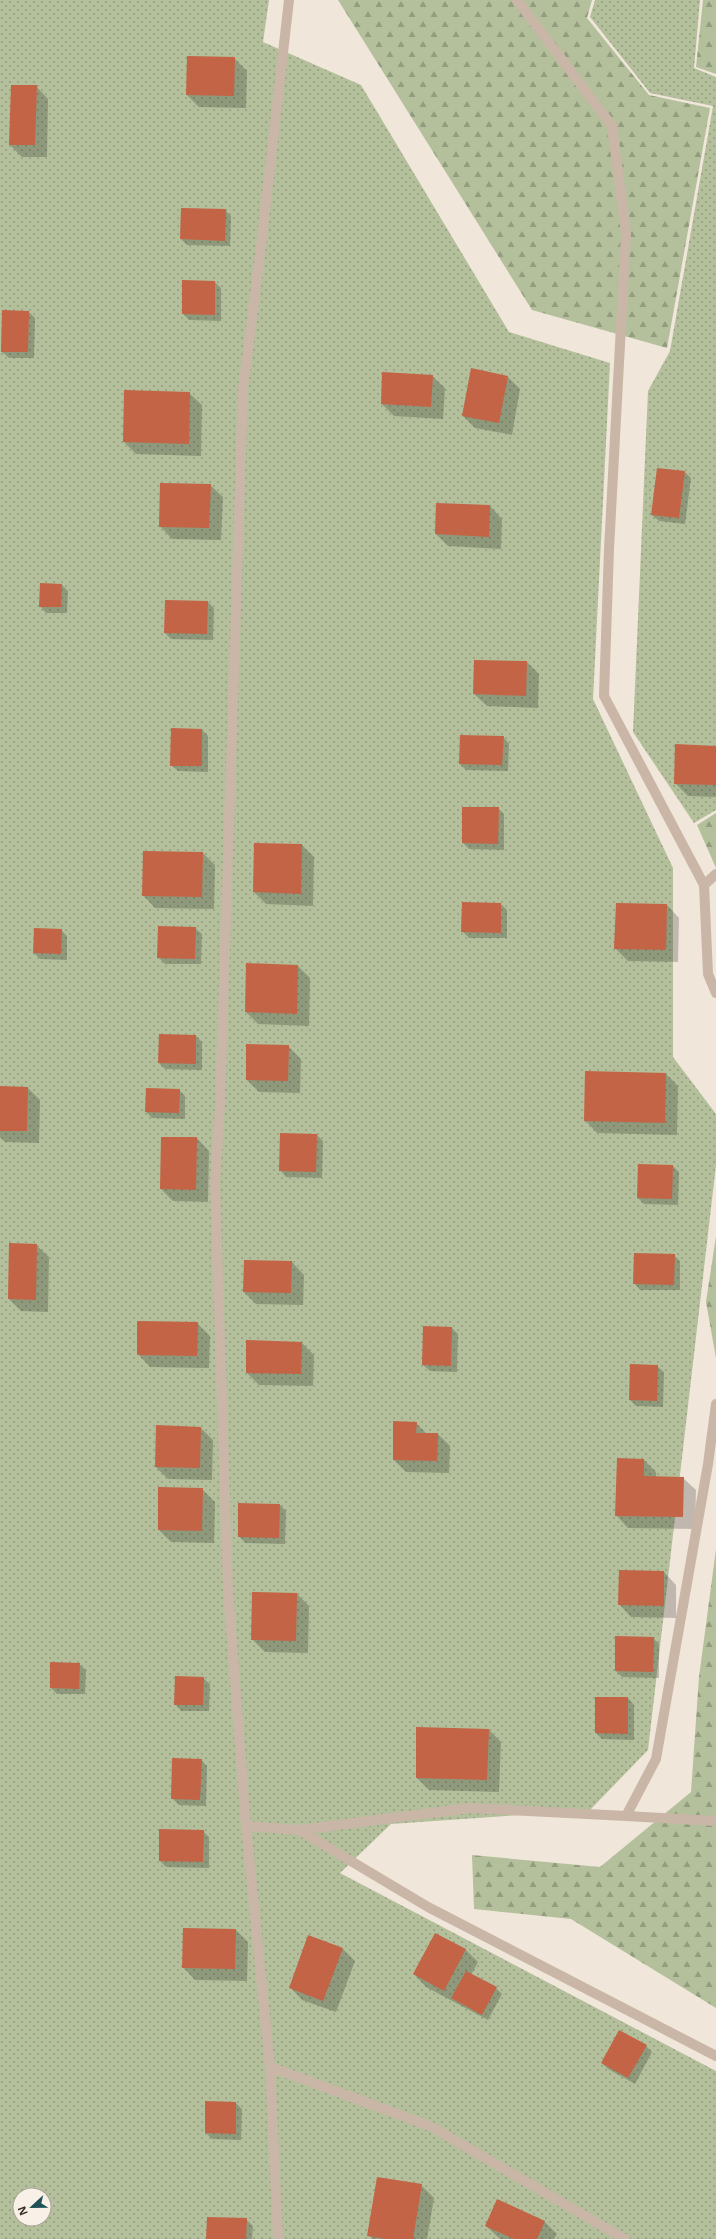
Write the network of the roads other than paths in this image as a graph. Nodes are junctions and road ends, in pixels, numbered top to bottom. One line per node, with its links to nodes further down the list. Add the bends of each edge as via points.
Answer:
1 (288, 0): 9 (lane, via 243,389 215,1184 228,1590)
2 (517, 0): 4 (lane, via 612,126 626,233 609,548 604,696)
3 (716, 874): 4 (lane)
4 (704, 885): 5 (lane, via 708,974)
5 (716, 993)
6 (716, 1404): 7 (lane, via 708,1464 656,1759)
7 (626, 1816): 8 (lane); 10 (lane, via 470,1808)
8 (716, 1821)
9 (246, 1826): 10 (lane); 12 (lane)
10 (299, 1830): 11 (lane, via 428,1908)
11 (716, 2056)
12 (270, 2066): 13 (lane); 14 (lane, via 430,2126)
13 (278, 2239)
14 (625, 2239)

